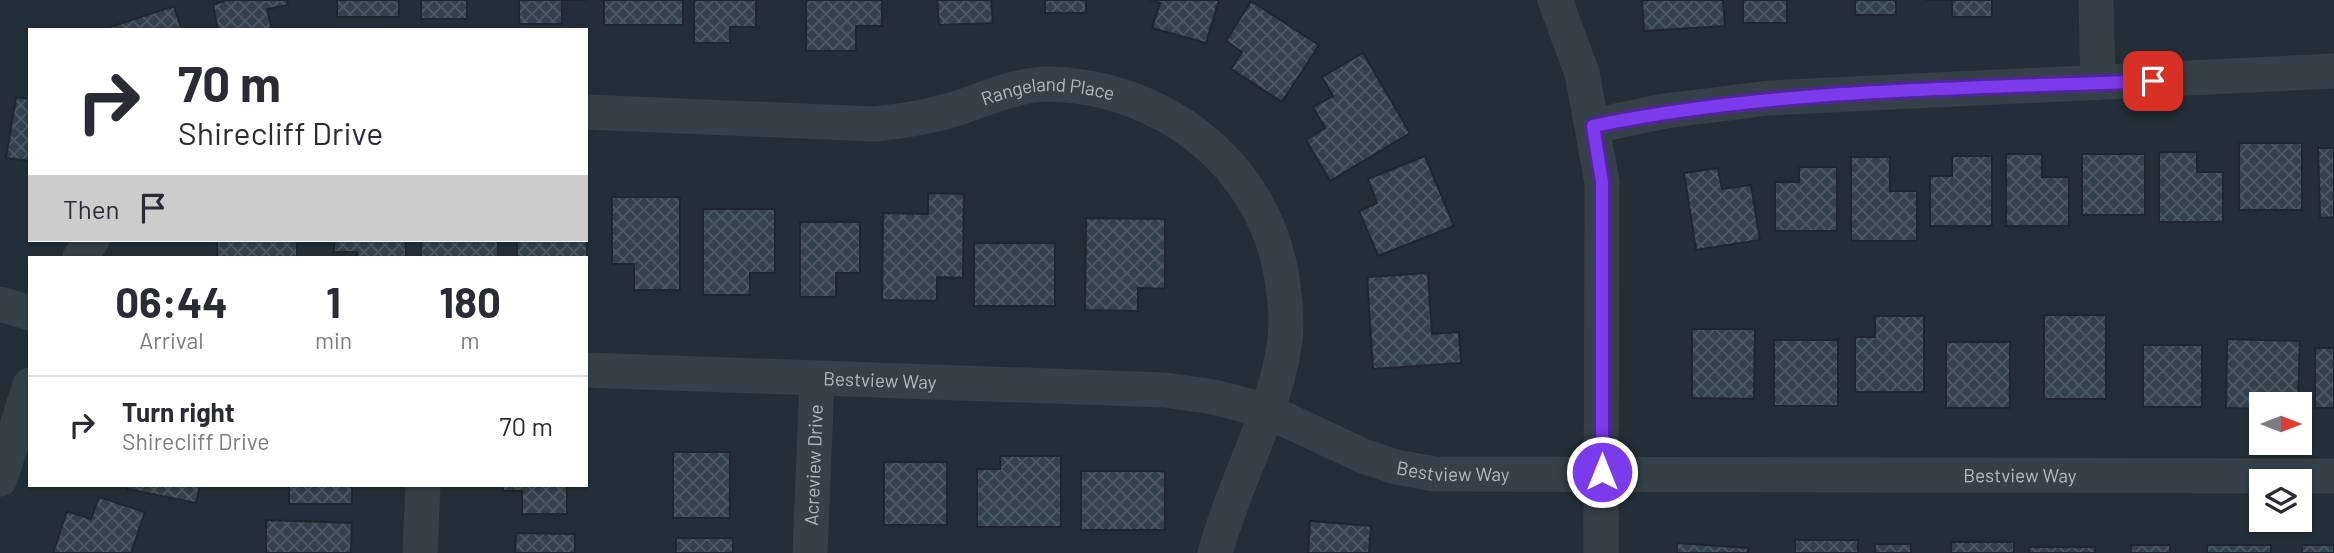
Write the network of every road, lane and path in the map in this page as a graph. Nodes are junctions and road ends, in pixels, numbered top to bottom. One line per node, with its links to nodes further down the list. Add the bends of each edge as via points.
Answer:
1 (1555, 0): 6 (street, via 1582,73)
2 (2096, 0): 4 (street)
3 (2334, 71): 4 (street)
4 (2098, 83): 6 (street, via 1769,98 1665,111)
5 (588, 112): 12 (street, Rangeland Place, via 874,124 919,119 1004,91 1046,84 1090,87 1139,101 1214,148 1245,183 1268,223 1286,307 1284,346)
6 (1593, 126): 13 (street, via 1603,195)
7 (0, 304): 8 (street)
8 (28, 312)
9 (588, 370): 10 (street, Bestview Way)
10 (817, 380): 12 (street, Bestview Way, via 1165,390); 18 (street, Acreview Drive)
11 (28, 391): 15 (street)
12 (1267, 411): 13 (street, Bestview Way, via 1396,467 1467,475); 19 (street, Rangeland Place)
13 (1602, 472): 14 (street, Bestview Way); 20 (street)
14 (2334, 476)
15 (0, 479)
16 (423, 487): 17 (street)
17 (421, 553)
18 (810, 553)
19 (1215, 553)
20 (1601, 553)

